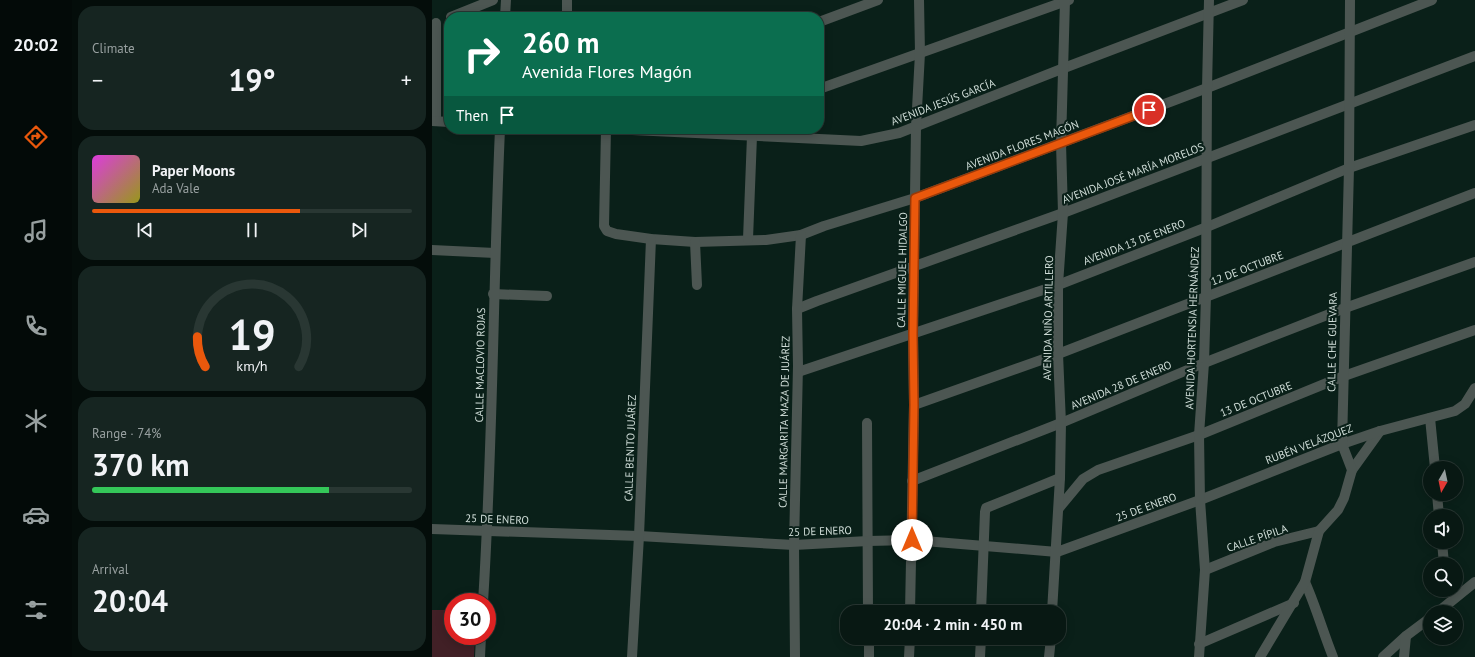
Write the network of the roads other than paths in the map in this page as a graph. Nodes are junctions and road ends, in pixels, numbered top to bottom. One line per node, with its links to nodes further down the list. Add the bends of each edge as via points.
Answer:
1 (493, 0): 11 (street)
2 (506, 0): 12 (street)
3 (567, 0): 13 (street)
4 (878, 0): 16 (street)
5 (919, 0): 19 (street, CALLE MIGUEL HIDALGO)
6 (1066, 0): 19 (street); 21 (street, AVENIDA NIÑO ARTILLERO)
7 (1209, 0): 14 (street, AVENIDA HORTENSIA HERNÁNDEZ)
8 (1243, 0): 14 (street, AVENIDA JESÚS GARCÍA)
9 (1350, 0): 18 (street, CALLE CHE GUEVARA)
10 (1432, 0): 18 (street, AVENIDA FLORES MAGÓN)
11 (463, 12)
12 (505, 12)
13 (566, 12)
14 (1209, 13): 21 (street, AVENIDA JESÚS GARCÍA); 23 (street, AVENIDA HORTENSIA HERNÁNDEZ)
15 (444, 20): 17 (street)
16 (824, 20)
17 (434, 24): 25 (street)
18 (1350, 32): 23 (street, AVENIDA FLORES MAGÓN); 24 (street, CALLE CHE GUEVARA)
19 (920, 53): 22 (street); 28 (street, CALLE MIGUEL HIDALGO)
20 (1475, 56): 24 (street, AVENIDA JOSÉ MARÍA MORELOS)
21 (1064, 68): 28 (street, AVENIDA JESÚS GARCÍA); 33 (street, AVENIDA NIÑO ARTILLERO)
22 (824, 87)
23 (1207, 88): 33 (street, AVENIDA FLORES MAGÓN); 34 (street, AVENIDA HORTENSIA HERNÁNDEZ)
24 (1350, 103): 34 (street, AVENIDA JOSÉ MARÍA MORELOS); 35 (street, CALLE CHE GUEVARA)
25 (434, 121): 26 (street)
26 (444, 122)
27 (1475, 125): 35 (street, AVENIDA 13 DE ENERO)
28 (916, 127): 32 (street, AVENIDA JESÚS GARCÍA, via 861,141); 37 (street, CALLE MIGUEL HIDALGO)
29 (500, 134): 46 (street, CALLE MACLOVIO ROJAS)
30 (606, 134): 41 (street, AVENIDA FLORES MAGÓN, via 604,226 607,231 616,234)
31 (712, 134): 32 (street, AVENIDA JESÚS GARCÍA)
32 (752, 136): 42 (street)
33 (1062, 143): 37 (street, AVENIDA FLORES MAGÓN); 38 (street, AVENIDA NIÑO ARTILLERO)
34 (1206, 158): 38 (street, AVENIDA JOSÉ MARÍA MORELOS); 39 (street, AVENIDA HORTENSIA HERNÁNDEZ)
35 (1349, 168): 39 (street, AVENIDA 13 DE ENERO); 44 (street, CALLE CHE GUEVARA)
36 (1475, 193): 44 (street, 12 DE OCTUBRE)
37 (915, 198): 40 (street, AVENIDA FLORES MAGÓN); 48 (street, CALLE MIGUEL HIDALGO)
38 (1063, 213): 48 (street, AVENIDA JOSÉ MARÍA MORELOS); 50 (street, AVENIDA NIÑO ARTILLERO)
39 (1207, 227): 50 (street, AVENIDA 13 DE ENERO); 53 (street, AVENIDA HORTENSIA HERNÁNDEZ)
40 (801, 235): 42 (street, AVENIDA FLORES MAGÓN, via 766,240); 55 (street, CALLE MARGARITA MAZA DE JUÁREZ)
41 (651, 239): 43 (street, AVENIDA FLORES MAGÓN); 79 (street, CALLE BENITO JUÁREZ)
42 (748, 239): 43 (street, AVENIDA FLORES MAGÓN)
43 (695, 242): 49 (street)
44 (1346, 242): 53 (street, 12 DE OCTUBRE); 54 (street, CALLE CHE GUEVARA)
45 (432, 250): 46 (street)
46 (494, 253): 51 (street, CALLE MACLOVIO ROJAS)
47 (1475, 262): 54 (street, AVENIDA 28 DE ENERO)
48 (914, 267): 55 (street, AVENIDA JOSÉ MARÍA MORELOS); 57 (street, CALLE MIGUEL HIDALGO)
49 (696, 285)
50 (1058, 285): 57 (street, AVENIDA 13 DE ENERO); 58 (street, AVENIDA NIÑO ARTILLERO)
51 (494, 294): 52 (street); 77 (street, CALLE MACLOVIO ROJAS)
52 (547, 296)
53 (1206, 296): 58 (street, 12 DE OCTUBRE); 59 (street, AVENIDA HORTENSIA HERNÁNDEZ)
54 (1344, 308): 59 (street, AVENIDA 28 DE ENERO); 61 (street, CALLE CHE GUEVARA)
55 (797, 309): 60 (street, CALLE MARGARITA MAZA DE JUÁREZ)
56 (1475, 330): 61 (street, 13 DE OCTUBRE)
57 (913, 334): 60 (street, AVENIDA 13 DE ENERO); 63 (street, CALLE MIGUEL HIDALGO)
58 (1058, 354): 63 (street, 12 DE OCTUBRE); 66 (street, AVENIDA NIÑO ARTILLERO)
59 (1204, 363): 66 (street, AVENIDA 28 DE ENERO); 68 (street, AVENIDA HORTENSIA HERNÁNDEZ)
60 (798, 372): 82 (street, CALLE MARGARITA MAZA DE JUÁREZ)
61 (1344, 376): 68 (street, 13 DE OCTUBRE); 69 (street, CALLE CHE GUEVARA)
62 (1475, 388): 64 (street, via 1465,404 1455,411)
63 (914, 405): 73 (street, CALLE MIGUEL HIDALGO)
64 (1430, 418): 67 (street, RUBÉN VELÁZQUEZ); 70 (street)
65 (867, 423): 81 (street)
66 (1061, 423): 72 (street, AVENIDA NIÑO ARTILLERO); 73 (street, AVENIDA 28 DE ENERO)
67 (1380, 431): 69 (street, RUBÉN VELÁZQUEZ); 71 (street)
68 (1199, 435): 74 (street, AVENIDA HORTENSIA HERNÁNDEZ); 75 (street, 13 DE OCTUBRE, via 1098,470 1083,479)
69 (1342, 444): 71 (street, CALLE CHE GUEVARA); 74 (street, RUBÉN VELÁZQUEZ)
70 (1433, 461)
71 (1352, 470): 78 (street, via 1338,510)
72 (1060, 478): 75 (street, AVENIDA NIÑO ARTILLERO); 83 (street, via 986,508)
73 (912, 481): 80 (street, CALLE MIGUEL HIDALGO)
74 (1200, 500): 84 (street, 25 DE ENERO); 85 (street, AVENIDA HORTENSIA HERNÁNDEZ)
75 (1059, 508): 84 (street, AVENIDA NIÑO ARTILLERO)
76 (432, 529): 77 (street, 25 DE ENERO)
77 (488, 530): 79 (street, 25 DE ENERO); 89 (street, CALLE MACLOVIO ROJAS)
78 (1319, 531): 85 (street, CALLE PÍPILA, via 1274,542); 86 (street)
79 (639, 536): 82 (street, 25 DE ENERO); 106 (street, CALLE BENITO JUÁREZ)
80 (912, 540): 81 (street, 25 DE ENERO); 83 (street, 25 DE ENERO); 93 (street, CALLE MIGUEL HIDALGO)
81 (868, 541): 82 (street, 25 DE ENERO); 92 (street)
82 (794, 545): 107 (street, CALLE MARGARITA MAZA DE JUÁREZ)
83 (983, 546): 84 (street, 25 DE ENERO); 94 (street)
84 (1056, 552): 95 (street, AVENIDA NIÑO ARTILLERO)
85 (1205, 570): 99 (street, AVENIDA HORTENSIA HERNÁNDEZ)
86 (1305, 582): 91 (street); 114 (street, via 1316,605)
87 (1475, 582): 88 (street)
88 (1463, 589)
89 (484, 593)
90 (1451, 597): 96 (street)
91 (1294, 603): 99 (street); 113 (street)
92 (868, 605)
93 (910, 605)
94 (981, 605)
95 (1052, 605)
96 (1444, 605)
97 (1423, 623): 98 (street)
98 (1406, 636): 115 (street); 116 (street)
99 (1199, 644): 112 (street, AVENIDA HORTENSIA HERNÁNDEZ)
100 (481, 645): 105 (street)
101 (868, 645): 108 (street)
102 (910, 645): 109 (street)
103 (981, 645): 110 (street)
104 (1050, 645): 111 (street)
105 (480, 657)
106 (632, 657)
107 (795, 657)
108 (869, 657)
109 (909, 657)
110 (980, 657)
111 (1049, 657)
112 (1200, 657)
113 (1260, 657)
114 (1333, 657)
115 (1383, 657)
116 (1404, 657)

